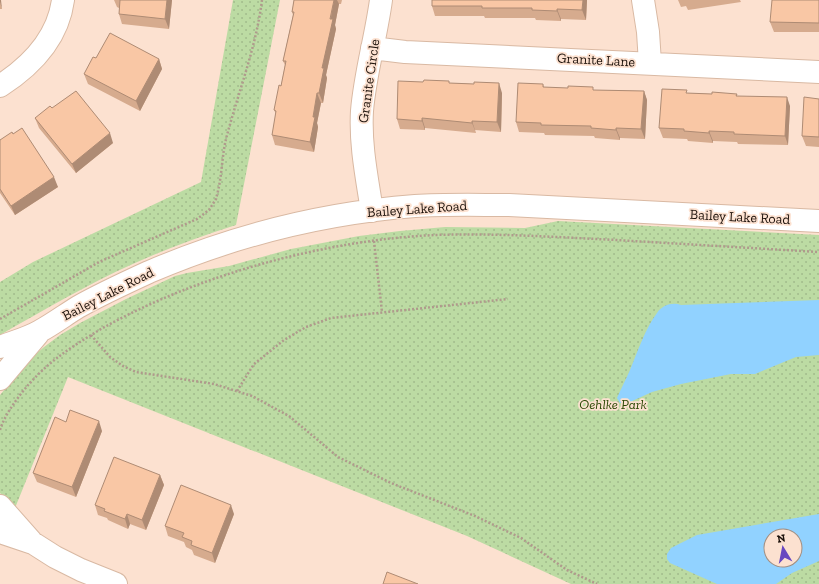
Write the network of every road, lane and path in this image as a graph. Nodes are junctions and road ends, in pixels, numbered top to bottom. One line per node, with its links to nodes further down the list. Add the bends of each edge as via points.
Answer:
1 (63, 0): 8 (street, via 53,31 41,51 18,74)
2 (262, 0): 15 (path, via 249,64 226,140 216,199 208,210 187,224 99,262)
3 (381, 0): 5 (street, Granite Circle)
4 (643, 0): 6 (street)
5 (372, 48): 6 (street, Granite Lane, via 405,52); 9 (street, Granite Circle, via 362,128)
6 (650, 63): 7 (street, Granite Lane)
7 (819, 72)
8 (0, 86)
9 (372, 211): 10 (street, Bailey Lake Road, via 437,205 509,205); 16 (street, Bailey Lake Road, via 284,227 199,252 119,286)
10 (819, 221)
11 (374, 241): 12 (path, via 433,235 505,234); 14 (path); 17 (path, via 286,257 220,278 153,303)
12 (819, 252)
13 (508, 299): 14 (path)
14 (382, 312): 20 (path, via 331,318 306,327 284,340 254,364)
15 (0, 319)
16 (39, 332): 18 (street, Bailey Lake Road); 19 (street, Bailey Lake Road)
17 (91, 335): 20 (path, via 110,356 136,372); 21 (path, via 61,354 36,375 8,411)
18 (0, 347)
19 (0, 379)
20 (237, 390): 26 (path, via 289,416 338,457 391,483 475,516 521,538 568,570)
21 (0, 430)
22 (0, 506): 24 (street)
23 (0, 532): 24 (street)
24 (33, 544): 25 (street, via 54,557)
25 (116, 584)
26 (597, 584)

